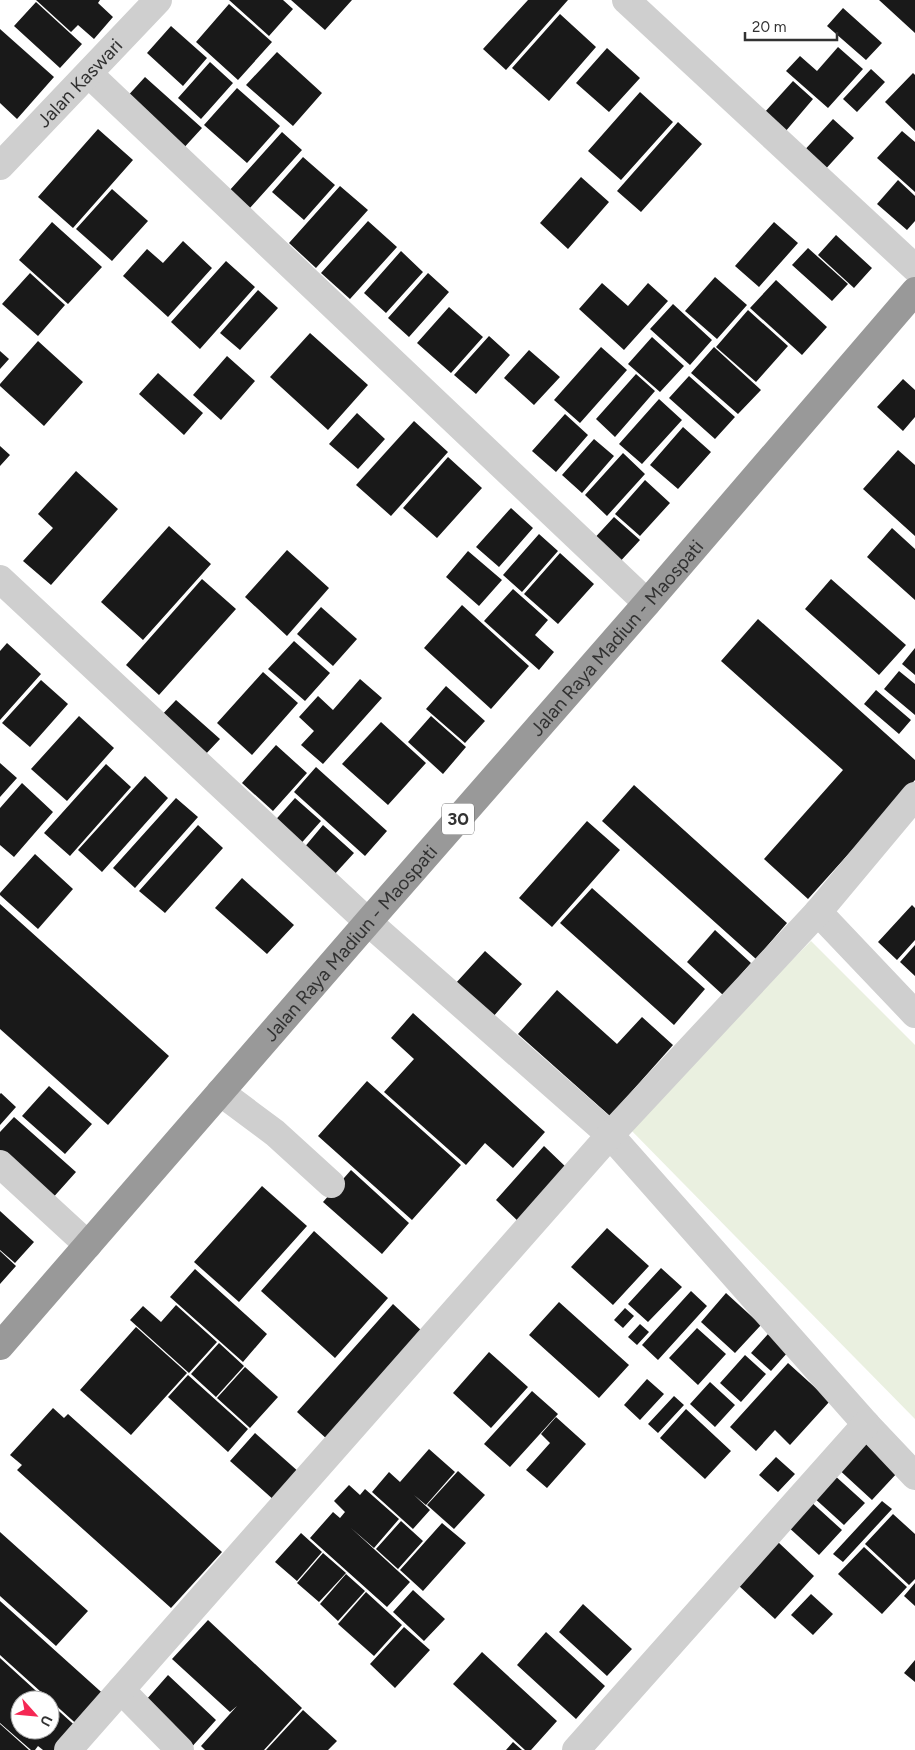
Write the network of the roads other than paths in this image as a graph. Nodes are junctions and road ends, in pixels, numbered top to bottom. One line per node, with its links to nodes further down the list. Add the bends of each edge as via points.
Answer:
1 (158, 0): 3 (street, Jalan Kaswari)
2 (626, 0): 5 (street)
3 (88, 74): 4 (street, Jalan Kaswari); 8 (street)
4 (0, 166)
5 (915, 268)
6 (915, 291): 8 (highway, Jalan Raya Madiun - Maospati / 30)
7 (0, 579): 11 (street)
8 (647, 603): 11 (highway, Jalan Raya Madiun - Maospati / 30)
9 (915, 796): 10 (street)
10 (818, 912): 12 (street); 14 (street)
11 (368, 922): 13 (highway, Jalan Raya Madiun - Maospati / 30); 14 (street)
12 (915, 1014)
13 (220, 1092): 16 (street, via 275,1133); 17 (highway, Jalan Raya Madiun - Maospati / 30)
14 (610, 1135): 19 (street); 21 (street)
15 (0, 1164): 17 (street)
16 (330, 1184)
17 (88, 1246): 18 (highway, Jalan Raya Madiun - Maospati / 30)
18 (0, 1346)
19 (866, 1424): 20 (street); 24 (street)
20 (915, 1476)
21 (121, 1690): 22 (street); 23 (street)
22 (68, 1750)
23 (180, 1750)
24 (576, 1750)

